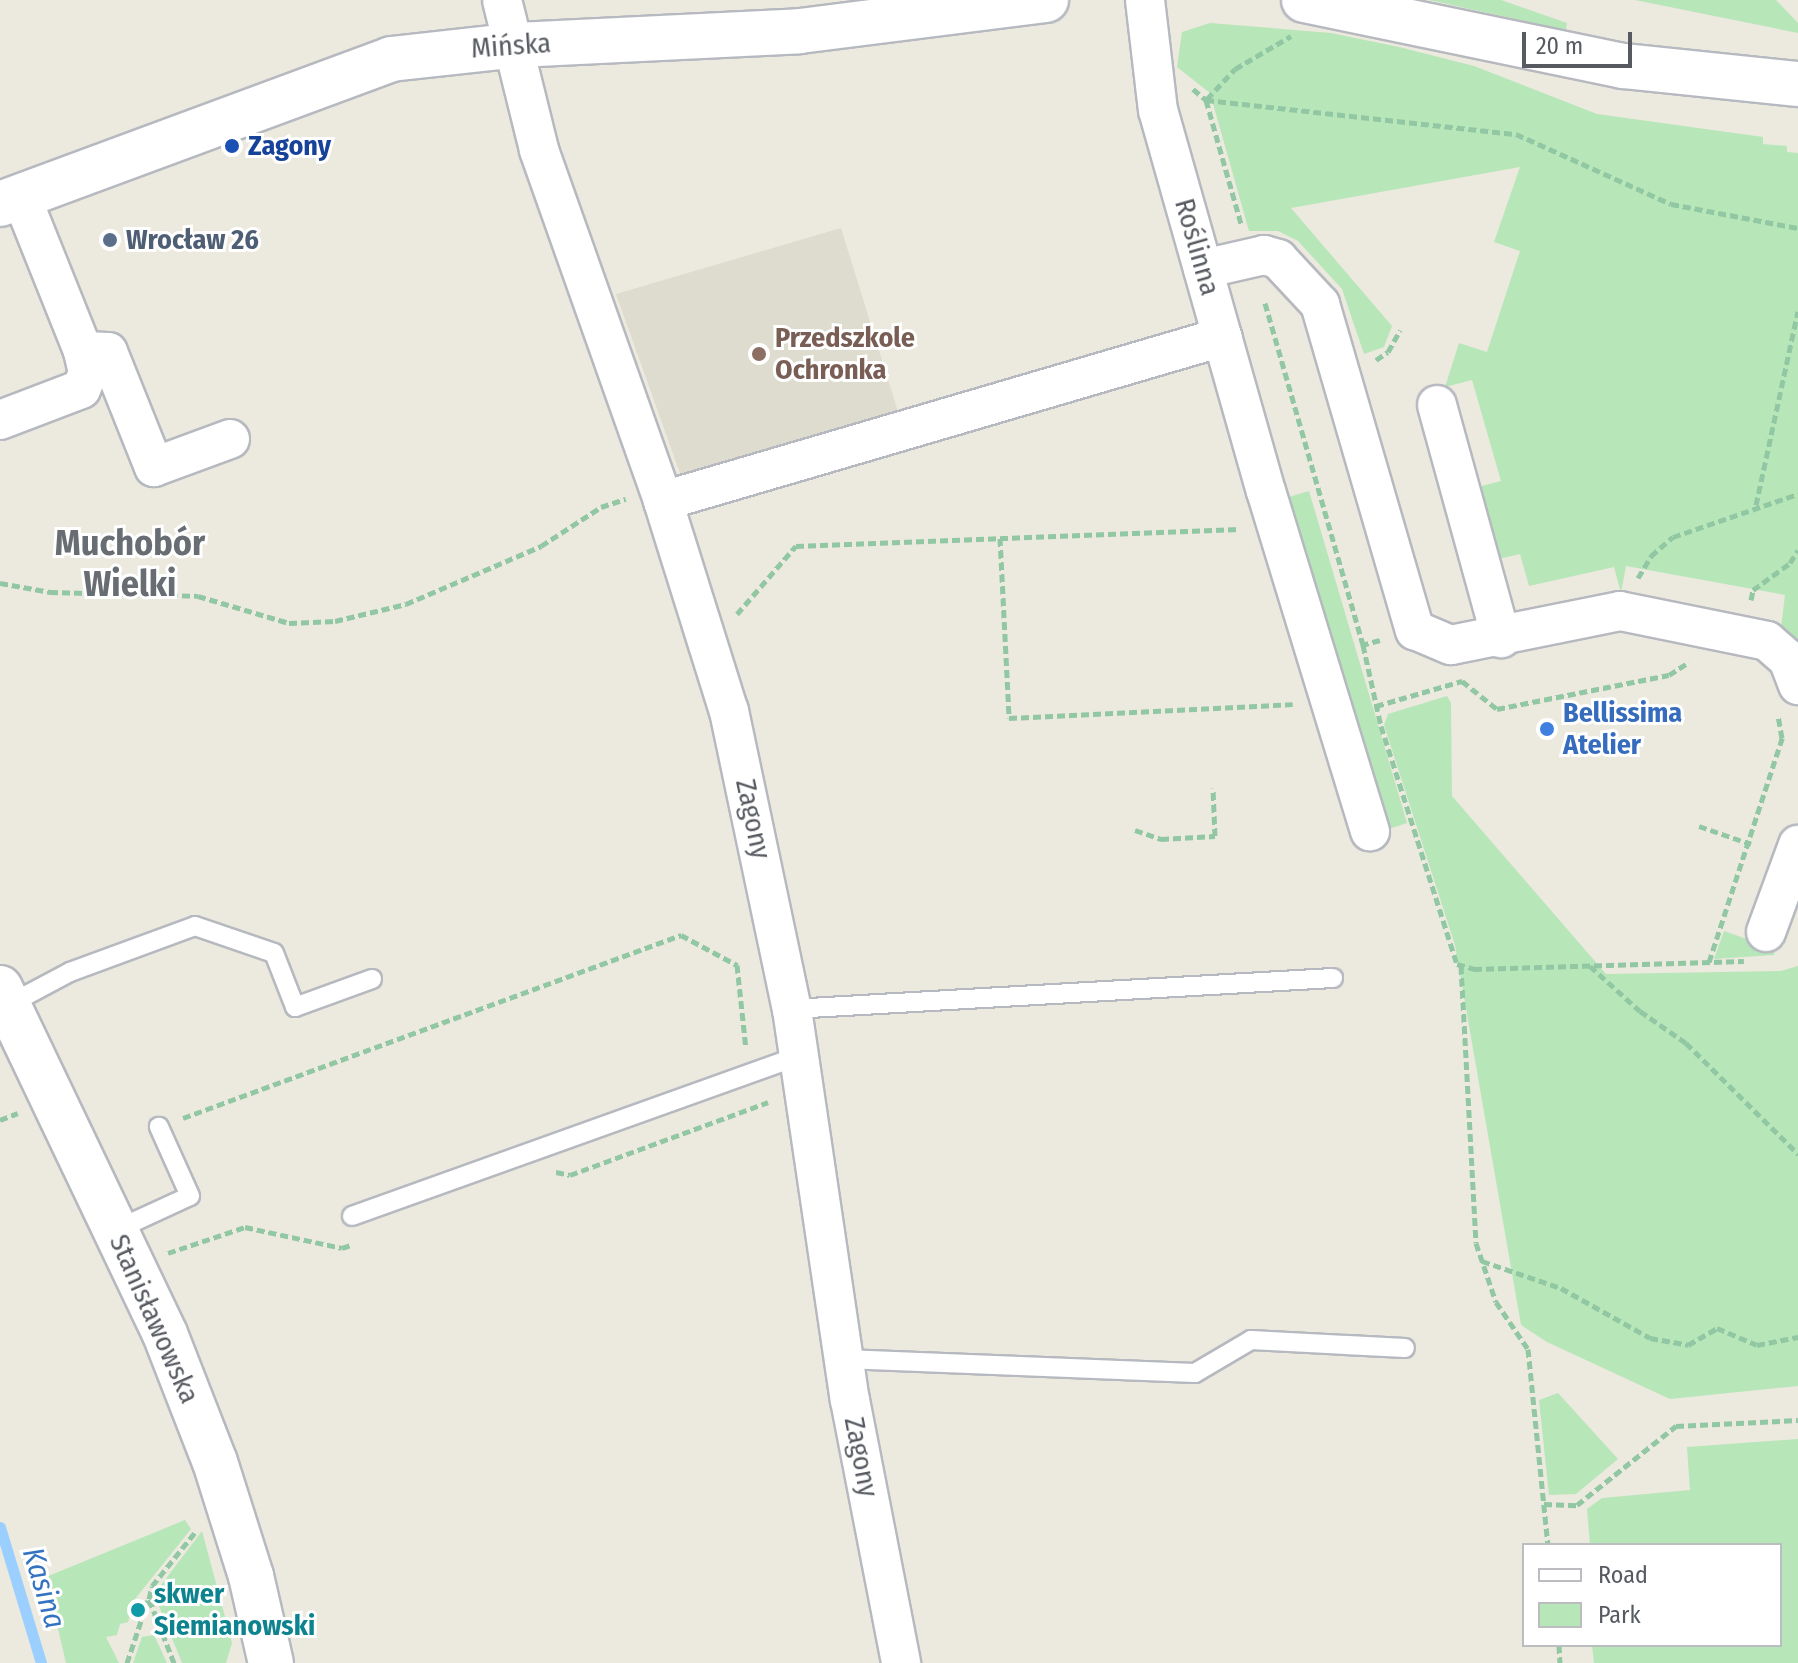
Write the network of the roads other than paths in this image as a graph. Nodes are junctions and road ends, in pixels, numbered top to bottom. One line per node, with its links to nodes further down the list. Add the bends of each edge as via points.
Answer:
1 (502, 0): 5 (street, Zagony)
2 (1046, 0): 5 (street, Mińska, via 800,31)
3 (1145, 0): 8 (street, Roślinna, via 1158,110)
4 (1301, 16): 6 (street, via 1623,66)
5 (517, 45): 7 (street, Mińska, via 421,53 356,68); 14 (street, Zagony, via 539,150)
6 (1798, 84)
7 (11, 200): 10 (street)
8 (1203, 269): 9 (street, Roślinna); 15 (street, via 1249,248 1278,259 1320,304 1415,630 1451,645)
9 (1222, 337): 14 (street); 17 (street, Roślinna)
10 (83, 351): 12 (street, via 88,373 81,389); 13 (street, via 108,352 154,467)
11 (1437, 405): 15 (street)
12 (0, 420)
13 (230, 439)
14 (650, 499): 23 (street, Zagony, via 729,711)
15 (1501, 638): 16 (street, via 1620,611 1767,641 1788,659)
16 (1789, 692)
17 (1370, 831)
18 (1796, 852): 19 (street)
19 (1758, 947)
20 (1333, 978): 23 (lane)
21 (372, 979): 22 (lane, via 295,1007 274,953 195,926)
22 (4, 997): 27 (street, Stanisławowska)
23 (792, 1009): 24 (street, Zagony)
24 (799, 1056): 26 (lane); 29 (street, Zagony)
25 (159, 1127): 27 (lane, via 190,1196)
26 (352, 1216)
27 (116, 1230): 30 (street, Stanisławowska, via 215,1462 251,1576)
28 (1405, 1348): 29 (lane, via 1251,1340 1195,1373)
29 (844, 1359): 31 (street, Zagony)
30 (271, 1663)
31 (901, 1663)

